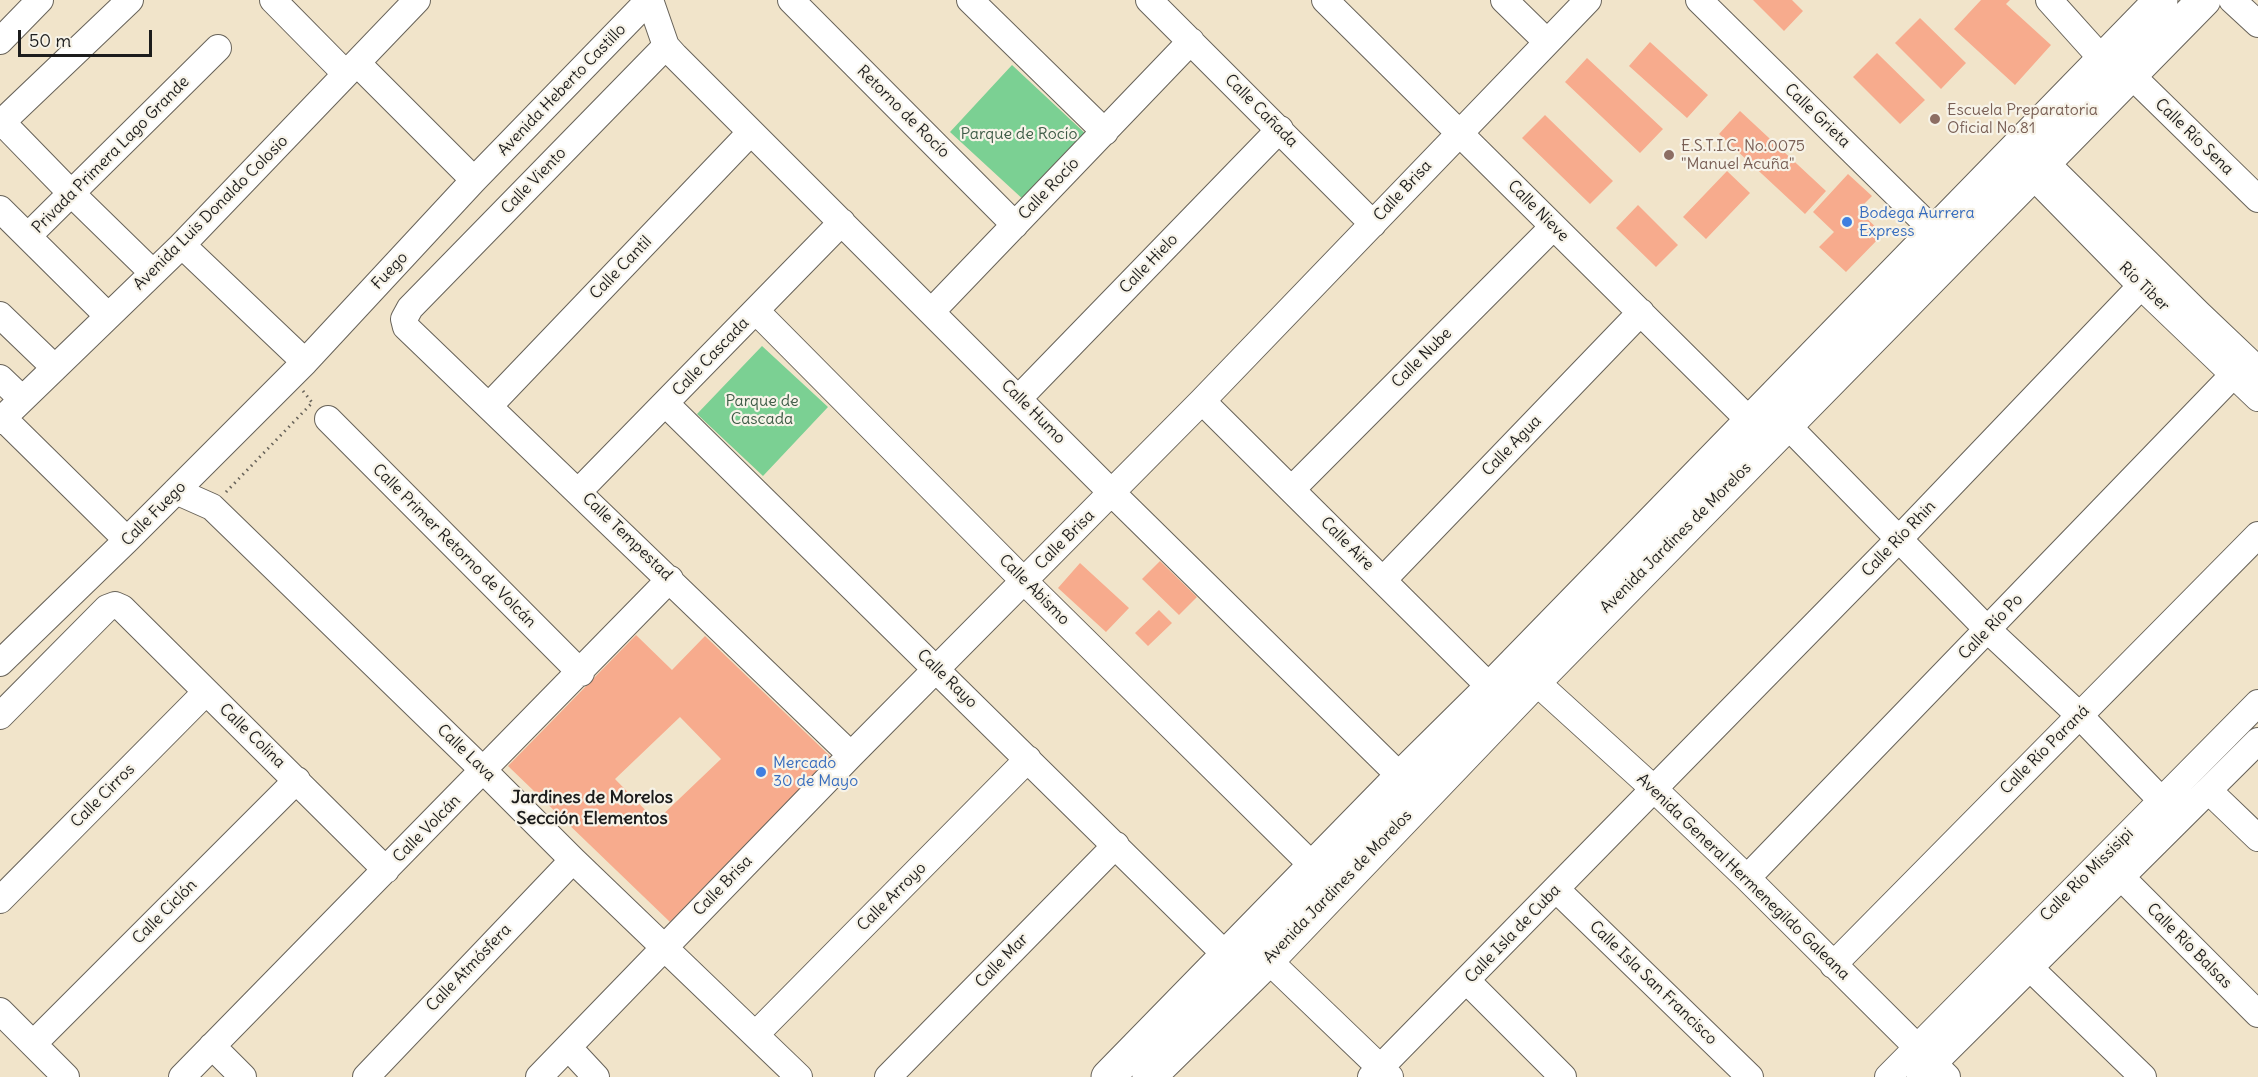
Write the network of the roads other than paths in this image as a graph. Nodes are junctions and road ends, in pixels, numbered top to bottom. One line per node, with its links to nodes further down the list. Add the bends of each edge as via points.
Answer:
1 (40, 0): 18 (street)
2 (130, 0): 25 (street)
3 (273, 0): 24 (street)
4 (417, 0): 24 (street, Avenida Luis Donaldo Colosio)
5 (649, 0): 21 (street); 31 (street, Avenida Heberto Castillo)
6 (791, 0): 37 (street, Retorno de Rocío)
7 (970, 0): 28 (street)
8 (1149, 0): 19 (street, Calle Cañada)
9 (1325, 0): 29 (street, Calle Nieve)
10 (1504, 0): 20 (street)
11 (1588, 0): 20 (street, Calle Brisa)
12 (1699, 0): 39 (street, Calle Grieta)
13 (2161, 0): 23 (main road, Avenida Jardines de Morelos)
14 (2204, 0): 23 (main road, Avenida Jardines de Morelos)
15 (2232, 0): 17 (street)
16 (2055, 2): 23 (street, Calle Río Sena)
17 (2258, 24)
18 (0, 41)
19 (1191, 41): 26 (street, Calle Cañada); 28 (street, Calle Rocío)
20 (1546, 41): 29 (street, Calle Brisa)
21 (666, 46): 27 (street, Calle Humo); 49 (street, Calle Viento, via 410,308)
22 (218, 48): 32 (street, Privada Primera Lago Grande)
23 (2117, 67): 30 (main road, Avenida Jardines de Morelos); 33 (street, Calle Río Sena); 39 (main road, Avenida Jardines de Morelos)
24 (351, 68): 31 (street); 41 (street, Avenida Luis Donaldo Colosio)
25 (1, 121): 32 (street)
26 (1280, 129): 36 (street, Calle Cañada); 56 (street, Calle Hielo)
27 (751, 132): 35 (street, Calle Humo); 61 (street, Calle Cantil)
28 (1105, 132): 37 (street, Calle Rocío)
29 (1459, 132): 36 (street, Calle Brisa); 38 (street, Calle Nieve)
30 (2039, 168): 43 (street, Río Tiber); 50 (street, Río Tiber); 51 (main road, Avenida Jardines de Morelos)
31 (474, 180): 53 (street, Fuego)
32 (72, 194): 40 (street, Privada Primera Lago Grande); 42 (street)
33 (2258, 199)
34 (0, 209): 40 (street)
35 (842, 222): 44 (street, Calle Cascada); 45 (street, Calle Humo)
36 (1373, 224): 59 (street, Calle Brisa)
37 (1015, 225): 45 (street, Calle Rocío)
38 (1553, 227): 46 (street, Calle Nieve); 66 (street, Calle Nube)
39 (1936, 232): 51 (main road, Avenida Jardines de Morelos)
40 (28, 236): 48 (street)
41 (182, 245): 42 (street, Avenida Luis Donaldo Colosio); 53 (street)
42 (153, 273): 48 (street, Avenida Luis Donaldo Colosio)
43 (2141, 286): 50 (street, Río Tiber); 71 (street, Calle Río Rhin)
44 (756, 311): 60 (street, Calle Cascada); 75 (street, Calle Abismo)
45 (932, 311): 56 (street, Calle Humo)
46 (1641, 312): 64 (street, Calle Nieve); 74 (street, Calle Agua)
47 (0, 315): 52 (street)
48 (108, 316): 52 (street, Avenida Luis Donaldo Colosio)
49 (404, 319): 61 (street, Calle Tempestad, via 406,327)
50 (2191, 320): 54 (street, Río Tiber)
51 (1860, 331): 64 (main road, Avenida Jardines de Morelos); 65 (main road, Avenida Jardines de Morelos)
52 (54, 367): 58 (street, Avenida Luis Donaldo Colosio)
53 (298, 368): 67 (street, Calle Fuego)
54 (2246, 372): 57 (street, Río Tiber); 76 (street, Calle Río Po)
55 (0, 378): 58 (street)
56 (1019, 398): 69 (street, Calle Humo)
57 (2258, 398)
58 (22, 399): 63 (street, Avenida Luis Donaldo Colosio)
59 (1202, 401): 66 (street, Calle Aire); 69 (street, Calle Brisa)
60 (666, 404): 68 (street, Calle Cascada); 78 (street, Calle Rayo)
61 (490, 405): 68 (street, Calle Tempestad)
62 (320, 411): 79 (street, Calle Primer Retorno de Volcán)
63 (2, 420): 72 (street)
64 (1751, 422): 81 (main road, Avenida Jardines de Morelos)
65 (1787, 425): 71 (street); 80 (main road, Avenida Jardines de Morelos)
66 (1292, 489): 74 (street, Calle Aire)
67 (176, 491): 72 (street, Calle Fuego); 90 (street, Calle Lava, via 212,507)
68 (579, 491): 73 (street, Calle Tempestad)
69 (1112, 493): 75 (street, Calle Brisa); 91 (street, Calle Humo)
70 (2258, 535): 84 (street, Calle Río Paraná)
71 (1899, 539): 76 (street); 93 (street, Calle Río Rhin)
72 (127, 540): 77 (street, Calle Fuego)
73 (670, 579): 79 (street, Calle Volcán); 88 (street, Calle Tempestad)
74 (1383, 580): 81 (street, Calle Aire)
75 (1023, 581): 78 (street, Calle Brisa); 99 (street, Calle Abismo)
76 (1988, 630): 84 (street); 102 (street, Calle Río Po)
77 (0, 663)
78 (936, 669): 88 (street, Calle Brisa); 89 (street, Calle Rayo)
79 (580, 673): 90 (street, Calle Volcán)
80 (1535, 681): 87 (main road, Avenida Jardines de Morelos); 93 (street, Avenida General Hermenegildo Galeana)
81 (1491, 688): 87 (main road, Avenida Jardines de Morelos)
82 (206, 692): 85 (street, Calle Colina, via 115,605 107,608); 92 (street, Calle Colina); 104 (street, Calle Cirros)
83 (2258, 703): 95 (street, Calle Río Missisipi)
84 (2079, 715): 95 (street); 110 (street, Calle Río Paraná)
85 (0, 716)
86 (2258, 741): 94 (street, Calle Río Missisipi)
87 (1455, 744): 91 (main road, Avenida Jardines de Morelos); 106 (main road, Avenida Jardines de Morelos)
88 (852, 754): 107 (street, Calle Brisa)
89 (1028, 759): 97 (street, Calle Rayo); 115 (street, Calle Arroyo)
90 (484, 771): 98 (street, Calle Lava); 100 (street, Calle Volcán)
91 (1401, 777): 99 (main road, Avenida Jardines de Morelos)
92 (297, 780): 100 (street, Calle Colina); 116 (street, Calle Ciclón)
93 (1654, 789): 102 (street, Avenida General Hermenegildo Galeana); 103 (street, Calle Isla de Cuba)
94 (2209, 790): 96 (street); 101 (street, Calle Río Missisipi)
95 (2161, 800): 105 (street, Calle Río Missisipi)
96 (2258, 838)
97 (1116, 845): 108 (street, Calle Rayo); 128 (street, Calle Mar)
98 (573, 860): 107 (street, Calle Lava); 124 (street, Calle Atmósfera)
99 (1314, 867): 106 (main road, Avenida Jardines de Morelos)
100 (386, 870): 117 (street, Calle Volcán)
101 (2121, 877): 105 (street, Calle Río Missisipi); 114 (street, Calle Río Balsas)
102 (1747, 879): 110 (street, Avenida General Hermenegildo Galeana)
103 (1556, 889): 112 (street, Calle Isla de Cuba); 132 (street, Calle Isla San Francisco)
104 (0, 900)
105 (2067, 912): 111 (street, Calle Río Missisipi); 119 (street, Calle Río Missisipi)
106 (1289, 915): 108 (main road, Avenida Jardines de Morelos); 109 (main road, Avenida Jardines de Morelos)
107 (664, 946): 115 (street, Calle Lava); 118 (street, Calle Brisa)
108 (1227, 956): 129 (main road, Avenida Jardines de Morelos)
109 (1268, 960): 120 (street); 130 (main road, Avenida Jardines de Morelos)
110 (1833, 965): 119 (street, Avenida General Hermenegildo Galeana)
111 (2029, 967): 119 (street, Calle Río Missisipi); 134 (street)
112 (1467, 981): 120 (street, Calle Isla de Cuba); 131 (street)
113 (0, 1011): 116 (street)
114 (2258, 1014)
115 (756, 1035): 127 (street, Calle Lava)
116 (33, 1044): 121 (street)
117 (212, 1046): 122 (street, Calle Volcán); 123 (street)
118 (568, 1047): 125 (street, Calle Brisa); 126 (street)
119 (1929, 1066): 133 (street)
120 (1381, 1074)
121 (66, 1077)
122 (182, 1077)
123 (243, 1077)
124 (366, 1077)
125 (539, 1077)
126 (596, 1077)
127 (799, 1077)
128 (888, 1077)
129 (1108, 1077)
130 (1149, 1077)
131 (1563, 1077)
132 (1750, 1077)
133 (1888, 1077)
134 (2143, 1077)

